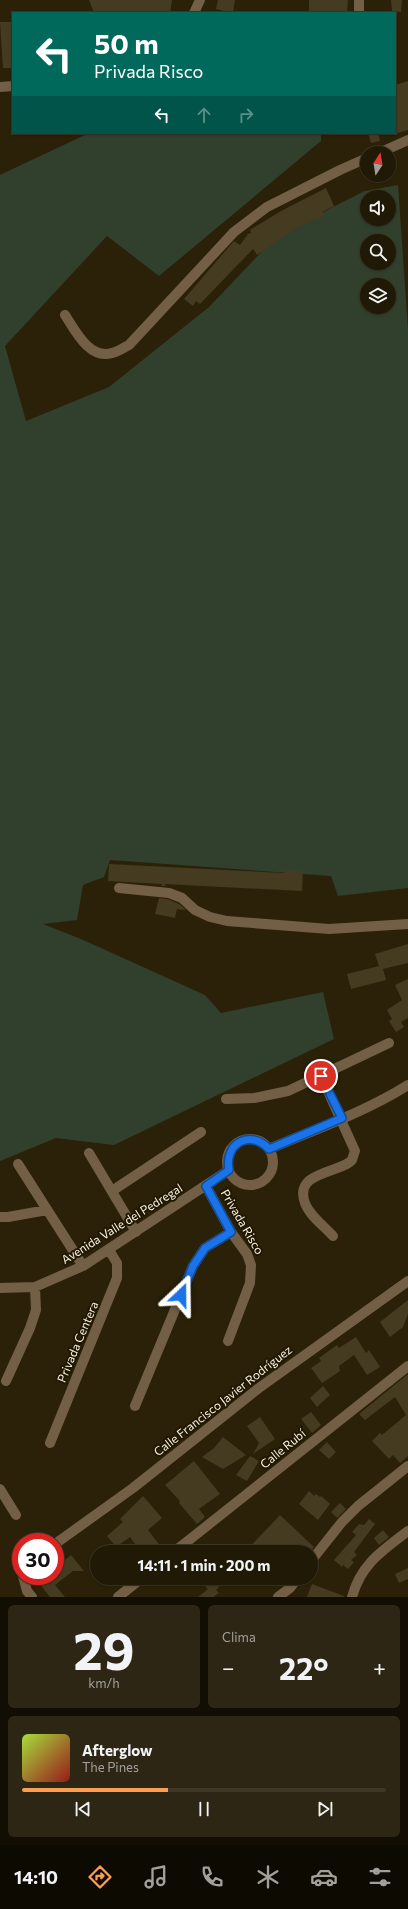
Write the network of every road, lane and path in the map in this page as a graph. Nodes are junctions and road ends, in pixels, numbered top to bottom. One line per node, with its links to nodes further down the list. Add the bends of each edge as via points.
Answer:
1 (200, 0): 3 (street)
2 (359, 0): 4 (street)
3 (194, 12)
4 (359, 12)
5 (12, 86): 6 (street)
6 (0, 87)
7 (408, 140): 8 (street)
8 (395, 146)
9 (360, 161): 10 (street, via 268,207 234,232 129,345 111,354 95,352 82,340)
10 (65, 315)
11 (119, 888): 12 (street, via 168,893 182,898 200,912 227,921 328,929)
12 (408, 924)
13 (389, 1043): 14 (street)
14 (321, 1076): 16 (street, via 288,1091 254,1098); 17 (street)
15 (408, 1085): 17 (street)
16 (226, 1099)
17 (342, 1118): 19 (street); 29 (street, via 355,1151 352,1159 345,1165 307,1181 304,1192 304,1202)
18 (201, 1132): 24 (street)
19 (269, 1149): 22 (street, via 259,1141 240,1142 230,1151); 22 (street, via 273,1168 261,1182 242,1184)
20 (89, 1153): 24 (street)
21 (18, 1164): 25 (street)
22 (229, 1170): 23 (street, Avenida Valle del Pedregal)
23 (206, 1186): 27 (street, Avenida Valle del Pedregal); 28 (street, Privada Risco)
24 (112, 1191): 27 (street)
25 (47, 1210): 26 (street, via 8,1217); 31 (street)
26 (0, 1216)
27 (136, 1232): 30 (street, Avenida Valle del Pedregal)
28 (231, 1232): 35 (street, Privada Risco, via 251,1265 250,1283); 38 (street, via 205,1248 193,1266)
29 (333, 1236)
30 (109, 1250): 31 (street, Avenida Valle del Pedregal); 39 (street, Privada Centera, via 117,1263 117,1278)
31 (84, 1266): 33 (street, Avenida Valle del Pedregal)
32 (408, 1281): 44 (street, Calle Francisco Javier Rodríguez, via 259,1388 133,1488)
33 (35, 1286): 34 (street, Avenida Valle del Pedregal); 37 (street, via 36,1310)
34 (0, 1288)
35 (228, 1341)
36 (408, 1366): 45 (street, Calle Rubí)
37 (6, 1381)
38 (135, 1406)
39 (50, 1443)
40 (408, 1466): 46 (street, via 358,1506)
41 (0, 1489): 42 (street)
42 (16, 1515)
43 (408, 1531): 53 (street, via 372,1560 356,1582)
44 (64, 1538)
45 (183, 1545)
46 (318, 1552)
47 (25, 1585): 50 (street)
48 (133, 1585): 51 (street)
49 (289, 1593): 52 (street)
50 (32, 1597)
51 (118, 1597)
52 (278, 1597)
53 (352, 1597)

